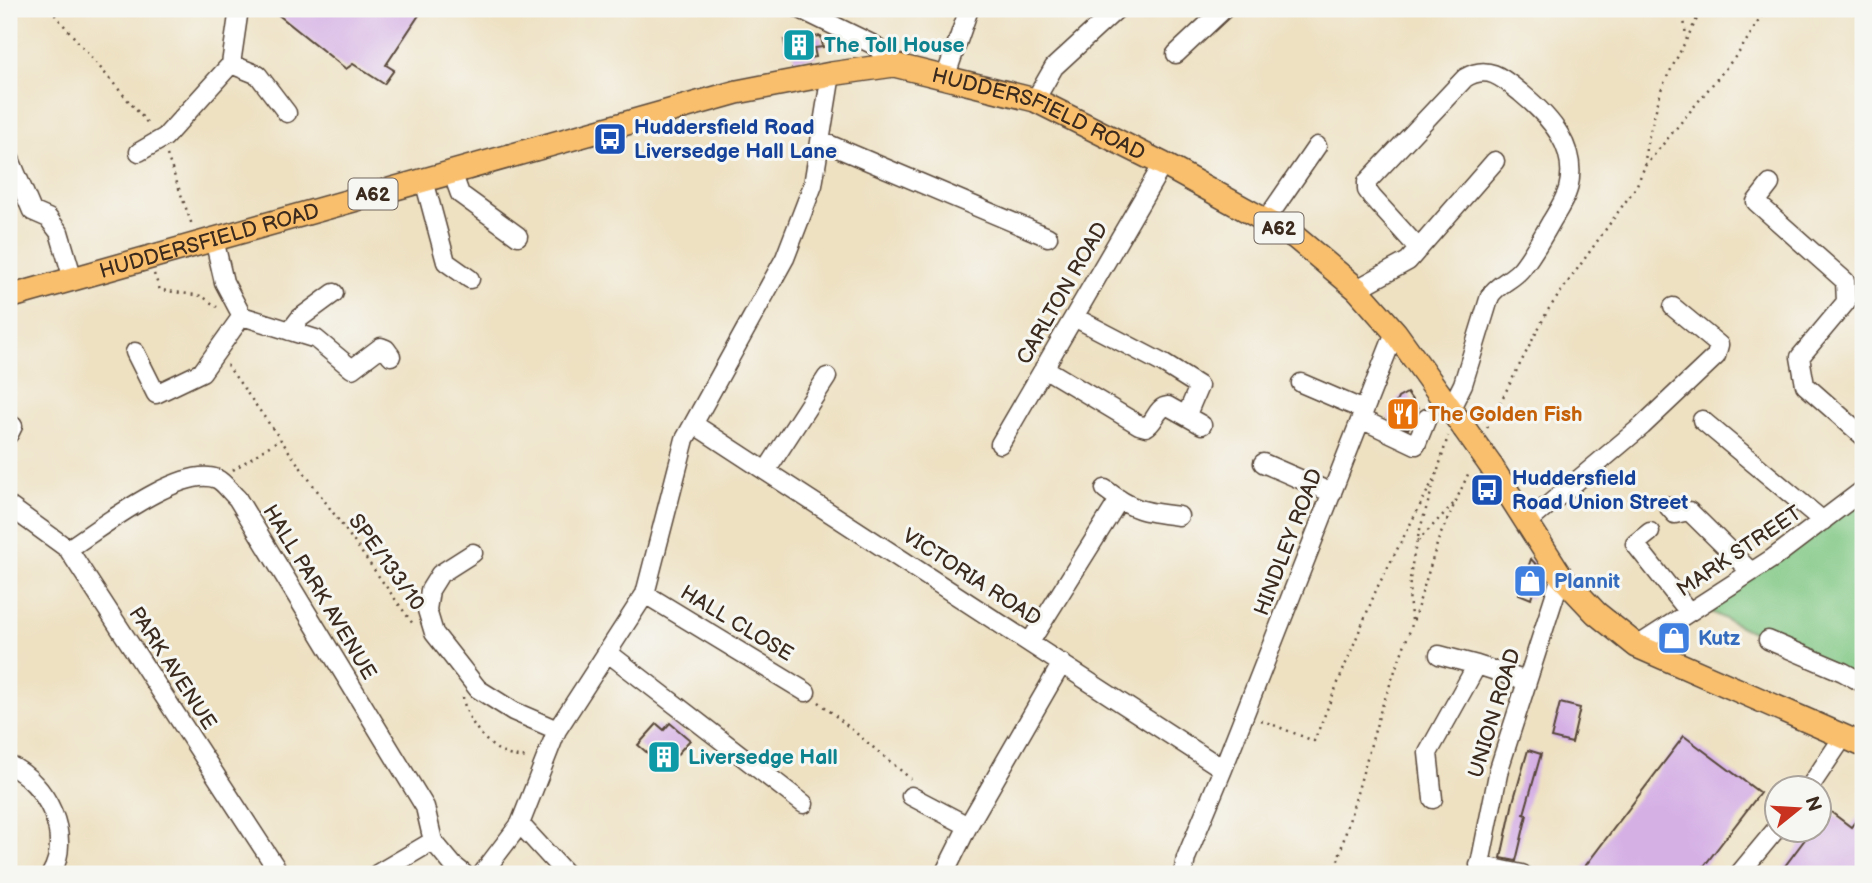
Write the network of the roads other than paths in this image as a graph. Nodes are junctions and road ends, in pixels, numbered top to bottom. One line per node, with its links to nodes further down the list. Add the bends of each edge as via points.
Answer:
1 (239, 9): 7 (street)
2 (800, 9): 8 (street, via 874,45)
3 (969, 9): 10 (street)
4 (1117, 9): 11 (street, via 1054,67)
5 (1224, 9): 6 (street)
6 (1175, 54)
7 (231, 64): 12 (street, via 258,75); 15 (street, via 161,139)
8 (894, 65): 9 (main road, HUDDERSFIELD ROAD / A62); 10 (main road, HUDDERSFIELD ROAD / A62)
9 (831, 74): 13 (street); 19 (main road, HUDDERSFIELD ROAD / A62, via 737,92)
10 (945, 78): 11 (main road, HUDDERSFIELD ROAD / A62)
11 (1035, 100): 18 (main road, HUDDERSFIELD ROAD / A62)
12 (287, 113)
13 (821, 141): 24 (street); 47 (street, via 813,186 785,258)
14 (1317, 146): 22 (street)
15 (139, 152)
16 (10, 159): 27 (street, via 33,211 54,224)
17 (1495, 161): 26 (street)
18 (1163, 163): 22 (main road, HUDDERSFIELD ROAD / A62); 33 (street, CARLTON ROAD)
19 (452, 172): 20 (main road, HUDDERSFIELD ROAD / A62); 23 (street, via 460,194)
20 (424, 180): 25 (main road, HUDDERSFIELD ROAD / A62); 28 (street, via 446,262)
21 (1770, 184): 49 (street, via 1756,202 1845,281 1846,302 1800,357 1805,385)
22 (1266, 220): 29 (main road, HUDDERSFIELD ROAD / A62, via 1296,237)
23 (518, 236)
24 (1048, 237)
25 (206, 242): 27 (main road, HUDDERSFIELD ROAD / A62); 34 (street)
26 (1419, 249): 29 (street, via 1408,261); 46 (street, via 1372,197 1367,182 1457,85 1473,73 1487,72 1517,89 1552,122 1572,166 1565,196 1532,254 1517,274 1490,296 1463,384)
27 (73, 279): 31 (main road, HUDDERSFIELD ROAD / A62)
28 (470, 279)
29 (1357, 289): 36 (main road, HUDDERSFIELD ROAD / A62)
30 (334, 293): 35 (street)
31 (9, 297)
32 (1673, 307): 59 (street, via 1718,345 1716,356)
33 (1074, 317): 39 (street, CARLTON ROAD); 42 (street, via 1199,386)
34 (240, 319): 35 (street); 37 (street, via 202,372 156,394)
35 (289, 331): 38 (street, via 316,339 352,369 381,347)
36 (1395, 332): 43 (street, HINDLEY ROAD); 46 (main road, HUDDERSFIELD ROAD / A62)
37 (135, 352)
38 (391, 356)
39 (1044, 368): 48 (street, via 1139,425 1151,424 1159,410 1168,406); 50 (street, CARLTON ROAD)
40 (827, 377): 52 (street)
41 (1301, 383): 43 (street)
42 (1188, 412)
43 (1362, 415): 44 (street, via 1416,445); 54 (street, HINDLEY ROAD)
44 (1427, 418)
45 (1702, 420): 58 (street)
46 (1464, 421): 59 (main road, HUDDERSFIELD ROAD / A62, bridge, via 1481,466)
47 (695, 425): 52 (street, VICTORIA ROAD); 65 (street, via 685,439)
48 (1202, 425)
49 (1863, 436)
50 (1000, 444)
51 (1263, 463): 54 (street)
52 (766, 471): 68 (street, VICTORIA ROAD)
53 (1863, 490): 58 (street, MARK STREET)
54 (1332, 493): 80 (street, HINDLEY ROAD)
55 (9, 506): 61 (street, PARK AVENUE)
56 (1668, 506): 63 (street, via 1675,514 1689,511)
57 (1179, 516): 68 (street, via 1142,512 1112,494)
58 (1823, 521): 63 (street, MARK STREET)
59 (1527, 523): 64 (main road, HUDDERSFIELD ROAD / A62)
60 (1650, 532): 66 (street, via 1635,544)
61 (68, 549): 87 (street, HALL PARK AVENUE, via 148,496 193,476 218,480 237,498 425,807); 91 (street, PARK AVENUE)
62 (473, 553): 77 (street, via 440,574 430,590 427,610 434,634 478,689)
63 (1751, 572): 66 (street, MARK STREET)
64 (1561, 576): 69 (main road, HUDDERSFIELD ROAD / A62, via 1596,613); 74 (street, UNION ROAD)
65 (645, 594): 70 (street); 76 (street, HALL CLOSE)
66 (1689, 612): 69 (street, MARK STREET)
67 (1768, 640): 75 (street)
68 (1030, 642): 72 (street, VICTORIA ROAD)
69 (1637, 646): 78 (main road, HUDDERSFIELD ROAD / A62)
70 (607, 652): 77 (street); 84 (street)
71 (1439, 655): 73 (street)
72 (1062, 663): 80 (street, VICTORIA ROAD); 86 (street)
73 (1477, 665): 74 (street); 83 (street, via 1428,753)
74 (1527, 681): 89 (street, UNION ROAD, via 1499,769)
75 (1863, 683)
76 (806, 692)
77 (557, 730): 85 (street)
78 (1854, 741): 81 (street)
79 (9, 765): 90 (street, via 50,805 60,834)
80 (1223, 769): 97 (street, HINDLEY ROAD)
81 (1823, 774)
82 (911, 796): 86 (street)
83 (1433, 799)
84 (804, 804)
85 (520, 824): 94 (street); 95 (street)
86 (968, 826): 96 (street)
87 (433, 841): 92 (street); 93 (street, HALL PARK AVENUE)
88 (1764, 844): 99 (street)
89 (1479, 870): 98 (street, UNION ROAD)
90 (51, 874)
91 (280, 874)
92 (377, 874)
93 (464, 874)
94 (482, 874)
95 (566, 874)
96 (944, 874)
97 (1183, 874)
98 (1522, 874)
99 (1740, 874)

